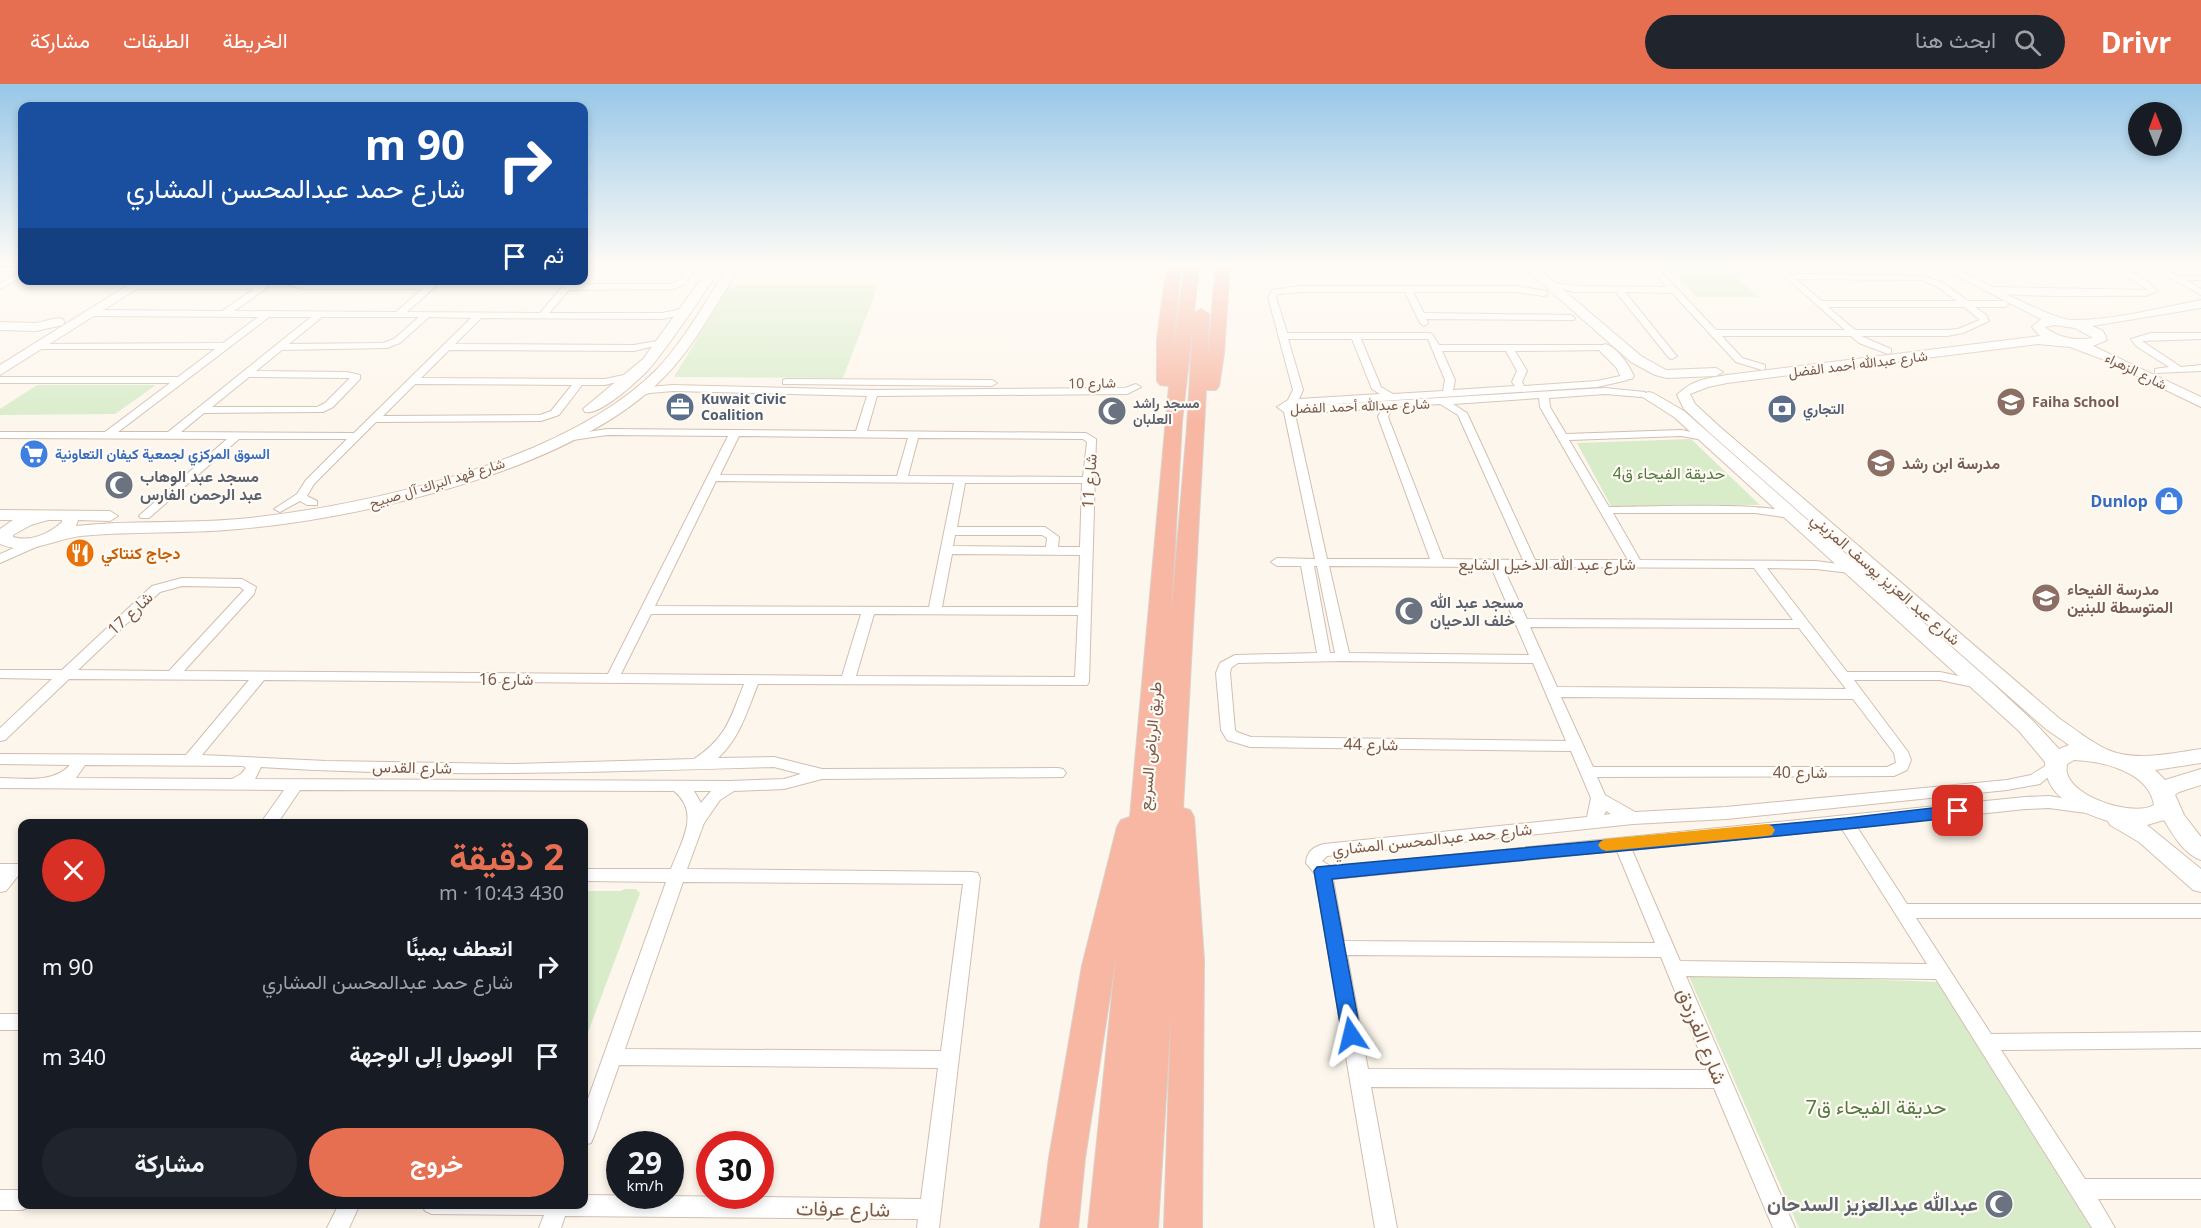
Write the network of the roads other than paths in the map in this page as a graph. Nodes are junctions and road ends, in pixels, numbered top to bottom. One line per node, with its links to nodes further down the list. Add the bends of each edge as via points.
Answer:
1 (69, 317): 22 (street)
2 (74, 317): 36 (street)
3 (263, 317): 38 (street)
4 (316, 317): 39 (street)
5 (423, 317): 39 (street, via 397,341 384,346)
6 (477, 317): 40 (street)
7 (673, 317): 46 (street, شارع فهد البراك آل صبيح)
8 (694, 317): 55 (street, شارع فهد البراك آل صبيح, via 674,358)
9 (1196, 317): 91 (highway, طريق الرياض السريع)
10 (1277, 317): 30 (street)
11 (1422, 317): 32 (street)
12 (1567, 317): 44 (street)
13 (1588, 317): 53 (street, via 1636,359)
14 (1641, 317): 47 (street)
15 (1699, 317): 28 (street)
16 (1835, 317): 29 (street)
17 (1983, 317): 29 (street, via 1985,321 1977,325 1947,333)
18 (2028, 317): 25 (street)
19 (2051, 317): 23 (street)
20 (2130, 317): 24 (street)
21 (2157, 317): 26 (street)
22 (58, 322): 27 (street); 36 (street)
23 (2067, 322): 24 (street); 25 (street, شارع عبدالله أحمد الفضل, via 2048,321); 35 (street, شارع الزهراء, via 2093,331)
24 (2103, 322): 26 (street, via 2107,327)
25 (2038, 327): 34 (street, شارع عبدالله أحمد الفضل); 37 (street, شارع الزهراء)
26 (2120, 328): 35 (street)
27 (0, 329): 36 (street, via 31,332)
28 (1714, 333): 29 (street); 48 (street)
29 (1852, 333): 41 (street)
30 (1282, 336): 31 (street); 66 (street)
31 (1355, 336): 32 (street); 73 (street)
32 (1429, 336): 42 (street)
33 (2201, 336): 50 (street, via 2136,339)
34 (2022, 339): 37 (street, شارع عبدالله أحمد الفضل); 45 (street, شارع عبدالله أحمد الفضل)
35 (2100, 339): 37 (street, شارع عبدالله أحمد الفضل, via 2090,343); 52 (street, شارع الزهراء)
36 (36, 341): 38 (street); 49 (street); 49 (street, via 24,356)
37 (2067, 341): 77 (street, شارع الزهراء)
38 (226, 346): 58 (street)
39 (279, 347): 54 (street)
40 (447, 347): 46 (street); 60 (street)
41 (1865, 347): 45 (street, شارع عبدالله أحمد الفضل, via 1888,351 1937,345); 48 (street, شارع عبدالله أحمد الفضل, via 1762,367)
42 (1435, 348): 43 (street); 59 (street)
43 (1509, 348): 44 (street); 72 (street, via 1522,371 1517,382)
44 (1604, 348): 56 (street, via 1622,364)
45 (1959, 348): 57 (street, شارع عبدالله أحمد الفضل)
46 (658, 349): 83 (street, شارع فهد البراك آل صبيح)
47 (1672, 356)
48 (1740, 364): 57 (street, شارع عبدالله أحمد الفضل)
49 (1, 366): 58 (street)
50 (2177, 368): 51 (street); 52 (street)
51 (2201, 368)
52 (2158, 371): 77 (street, شارع الزهراء)
53 (1664, 373): 56 (street, شارع عبدالله أحمد الفضل, via 1640,371); 57 (street, شارع عبدالله أحمد الفضل); 69 (street, شارع عبد العزيز يوسف المزيني, via 1684,383)
54 (245, 374): 86 (street); 86 (street, via 357,377 319,410)
55 (660, 374): 64 (street, شارع 10, via 662,381 680,384); 83 (street, شارع فهد البراك آل صبيح)
56 (1626, 377): 63 (street, شارع عبدالله أحمد الفضل); 75 (street, شارع عبد العزيز يوسف المزيني, via 1629,388)
57 (1705, 378): 69 (street, شارع عبدالله أحمد الفضل)
58 (180, 380): 96 (street)
59 (1450, 380): 67 (street); 76 (street)
60 (413, 381): 61 (street); 89 (street)
61 (579, 382): 83 (street); 89 (street, via 555,413 541,418)
62 (928, 382): 64 (street, شارع 10); 65 (street, شارع 10); 71 (street, via 940,386)
63 (1597, 384): 68 (street, via 1608,388); 72 (street, شارع عبدالله أحمد الفضل)
64 (822, 387): 70 (street, شارع 10); 83 (street, شارع 10, via 649,390)
65 (1059, 387): 65 (street, شارع 10, via 1127,391 1136,387 1129,382); 71 (street, شارع 10)
66 (1298, 390): 78 (street); 84 (street)
67 (1474, 392): 72 (street, شارع عبدالله أحمد الفضل); 76 (street, شارع عبدالله أحمد الفضل)
68 (1605, 392): 75 (street); 81 (street)
69 (1686, 392): 75 (street, شارع عبدالله أحمد الفضل, via 1666,398); 90 (street, شارع عبد العزيز يوسف المزيني)
70 (873, 393): 71 (street, شارع 10); 93 (street)
71 (930, 393)
72 (1523, 393): 80 (street, شارع عبدالله أحمد الفضل); 81 (street)
73 (1374, 394): 78 (street, شارع عبدالله أحمد الفضل); 79 (street)
74 (1422, 395): 76 (street, شارع عبدالله أحمد الفضل); 79 (street, شارع عبدالله أحمد الفضل); 82 (street, via 1420,400)
75 (1645, 395): 90 (street, شارع عبد العزيز يوسف المزيني)
76 (1444, 398): 80 (street, شارع عبدالله أحمد الفضل); 82 (street, شارع عبدالله أحمد الفضل); 87 (street)
77 (2198, 399)
78 (1318, 401): 84 (street, شارع عبدالله أحمد الفضل)
79 (1395, 401): 82 (street, شارع عبدالله أحمد الفضل); 85 (street, شارع عبدالله أحمد الفضل); 88 (street)
80 (1466, 401): 87 (street)
81 (1545, 402): 100 (street)
82 (1430, 403)
83 (610, 405): 92 (street, شارع 11); 101 (street, شارع فهد البراك آل صبيح); 102 (street, شارع فهد البراك آل صبيح, via 564,438)
84 (1291, 407): 85 (street, شارع عبدالله أحمد الفضل); 128 (street)
85 (1362, 407): 88 (street)
86 (202, 410): 97 (street)
87 (1462, 413): 131 (street)
88 (1383, 417): 129 (street)
89 (374, 419): 99 (street)
90 (1686, 421): 100 (street); 103 (street, شارع عبد العزيز يوسف المزيني); 103 (street, شارع عبد العزيز يوسف المزيني, via 1737,467)
91 (1184, 424): 160 (highway, طريق الرياض السريع); 172 (highway, طريق الرياض السريع, via 1184,566)
92 (735, 433): 93 (street, شارع 11); 104 (street)
93 (861, 433): 94 (street, شارع 11)
94 (914, 434): 105 (street); 107 (street, شارع 11, via 1086,436 1092,441)
95 (0, 435): 96 (street)
96 (108, 435): 97 (street)
97 (171, 435): 98 (street)
98 (236, 436): 99 (street); 117 (street)
99 (357, 436): 108 (street, via 310,482)
100 (1564, 437): 111 (street)
101 (519, 444): 102 (street, via 515,450 518,452); 109 (street, شارع فهد البراك آل صبيح)
102 (534, 451): 109 (street, شارع فهد البراك آل صبيح, via 421,490)
103 (1759, 474): 110 (street, شارع عبد العزيز يوسف المزيني); 164 (street, شارع عبد العزيز يوسف المزيني, via 2052,724)
104 (713, 478): 105 (street); 136 (street)
105 (902, 479): 106 (street)
106 (960, 479): 107 (street); 118 (street)
107 (1088, 480): 123 (street, شارع 11)
108 (307, 499): 109 (street, شارع فهد البراك آل صبيح); 117 (street, شارع فهد البراك آل صبيح, via 280,508 216,515)
109 (355, 500): 119 (street, شارع فهد البراك آل صبيح, via 282,519 236,525 102,527)
110 (1775, 502): 112 (street); 116 (street, شارع عبد العزيز يوسف المزيني)
111 (1605, 510): 112 (street); 132 (street)
112 (1755, 510): 116 (street)
113 (0, 514): 114 (street)
114 (48, 514): 115 (street, شارع فهد البراك آل صبيح); 120 (street, via 22,522)
115 (65, 515): 117 (street, شارع فهد البراك آل صبيح); 119 (street, via 70,523)
116 (1790, 515): 124 (street, شارع عبد العزيز يوسف المزيني)
117 (145, 516)
118 (950, 531): 121 (street); 122 (street, via 1045,531 1053,537)
119 (49, 537): 120 (street, شارع فهد البراك آل صبيح, via 18,544); 125 (street)
120 (2, 539)
121 (947, 550): 122 (street); 137 (street)
122 (1052, 551): 123 (street)
123 (1085, 551): 139 (street, شارع 11)
124 (1835, 555): 134 (street, شارع عبد الله الدخيل الشايع); 135 (street, شارع عبد العزيز يوسف المزيني)
125 (0, 559)
126 (1277, 562): 127 (street, شارع عبد الله الدخيل الشايع)
127 (1307, 563): 128 (street, شارع عبد الله الدخيل الشايع); 142 (street)
128 (1321, 563): 129 (street, شارع عبد الله الدخيل الشايع); 143 (street)
129 (1438, 563): 130 (street, شارع عبد الله الدخيل الشايع)
130 (1496, 564): 131 (street, شارع عبد الله الدخيل الشايع); 140 (street)
131 (1531, 564): 132 (street, شارع عبد الله الدخيل الشايع)
132 (1637, 565): 133 (street, شارع عبد الله الدخيل الشايع)
133 (1758, 565): 134 (street, شارع عبد الله الدخيل الشايع); 141 (street, شارع 40)
134 (1816, 565): 135 (street, شارع عبد الله الدخيل الشايع)
135 (1850, 569): 145 (street, شارع عبد العزيز يوسف المزيني)
136 (647, 610): 138 (street); 152 (street)
137 (935, 610): 138 (street); 139 (street)
138 (868, 611): 154 (street)
139 (1085, 611): 155 (street, شارع 11)
140 (1522, 623): 141 (street); 144 (street)
141 (1803, 624): 150 (street, شارع 40)
142 (1324, 657): 143 (street); 162 (street, شارع 44, via 1244,657 1228,662 1223,673 1228,730 1232,736 1250,742)
143 (1343, 657): 144 (street)
144 (1538, 659): 157 (street)
145 (1956, 663): 151 (street, via 1955,669); 156 (street, شارع عبد العزيز يوسف المزيني)
146 (0, 674): 147 (street, شارع 16)
147 (65, 675): 148 (street, شارع 16); 148 (street, شارع 17, via 150,594 165,585 203,582 242,583 250,587); 159 (street, شارع 17)
148 (172, 676): 149 (street, شارع 16)
149 (260, 676): 152 (street, شارع 16); 168 (street)
150 (1844, 676): 151 (street); 158 (street, شارع 40)
151 (1940, 676): 156 (street)
152 (612, 679): 153 (street, شارع 16)
153 (752, 681): 154 (street, شارع 16); 161 (street)
154 (848, 681): 155 (street, شارع 16)
155 (1082, 682)
156 (1983, 686): 174 (street, شارع عبد العزيز يوسف المزيني, via 2026,726)
157 (1552, 692): 158 (street); 162 (street)
158 (1857, 693): 179 (street, شارع 40, via 1901,752 1904,760 1898,770)
159 (0, 736)
160 (1151, 740): 241 (highway, via 1098,966); 242 (highway, طريق الرياض السريع)
161 (727, 741): 170 (street); 173 (street, via 718,752)
162 (1576, 746): 179 (street)
163 (2201, 756): 175 (street)
164 (2108, 757): 174 (street, via 2071,752); 175 (street, via 2138,764); 195 (street, شارع عبد العزيز يوسف المزيني, via 2140,771)
165 (0, 759): 166 (street, شارع القدس)
166 (76, 759): 167 (street, شارع القدس); 184 (street, via 75,771)
167 (106, 760): 168 (street, شارع القدس); 185 (street, via 88,772)
168 (190, 760): 169 (street, شارع القدس)
169 (246, 761): 177 (street, شارع القدس); 187 (street, via 254,766 250,775)
170 (738, 762): 171 (street, شارع القدس); 173 (street, شارع القدس)
171 (774, 762): 181 (street, شارع القدس); 194 (street, via 784,767 784,775)
172 (1173, 762): 243 (highway, طريق الرياض السريع); 244 (highway, via 1182,830 1188,960)
173 (698, 763): 176 (street, شارع القدس)
174 (2055, 763): 186 (street, شارع حمد عبدالمحسن المشاري, via 2042,776); 199 (street, شارع عبد العزيز يوسف المزيني, via 2060,783)
175 (2165, 763): 182 (street, via 2170,772)
176 (662, 764): 178 (street, شارع القدس); 191 (street, via 644,775 647,784)
177 (372, 767): 178 (street, شارع القدس); 189 (street, via 358,776 356,781)
178 (514, 769): 190 (street, via 518,777)
179 (1587, 772): 196 (street)
180 (1058, 773): 181 (street, شارع القدس)
181 (822, 774): 194 (street, شارع القدس)
182 (2194, 779): 195 (street, via 2171,786)
183 (0, 783): 184 (street, شارع القدس)
184 (53, 783): 185 (street, شارع القدس)
185 (88, 783): 187 (street, شارع القدس)
186 (2020, 783): 197 (street, via 2036,797); 198 (street, شارع حمد عبدالمحسن المشاري)
187 (228, 785): 188 (street, شارع القدس)
188 (295, 785): 189 (street, شارع القدس); 202 (street)
189 (360, 785): 190 (street, شارع القدس)
190 (506, 786): 191 (street, شارع القدس)
191 (653, 786): 192 (street, شارع القدس)
192 (679, 786): 193 (street, شارع القدس); 203 (street, via 697,808)
193 (730, 786): 194 (street, شارع القدس); 203 (street, via 715,796)
194 (767, 786)
195 (2165, 797): 199 (street, via 2166,808 2151,818 2124,818); 209 (street, via 2172,817)
196 (1599, 798): 201 (street); 204 (street)
197 (2035, 802): 199 (street, شارع حمد عبدالمحسن المشاري, via 2070,803); 205 (street, شارع حمد عبدالمحسن المشاري)
198 (1767, 809): 200 (street, شارع حمد عبدالمحسن المشاري); 206 (street, via 1764,820)
199 (2102, 811): 214 (street, via 2147,836)
200 (1726, 813): 201 (street, شارع حمد عبدالمحسن المشاري); 207 (street, via 1744,821)
201 (1633, 818): 204 (street, شارع حمد عبدالمحسن المشاري)
202 (271, 819)
203 (696, 822): 213 (street)
204 (1592, 823): 211 (street, شارع حمد عبدالمحسن المشاري, via 1324,850 1314,859)
205 (1847, 824): 206 (street, شارع حمد عبدالمحسن المشاري); 216 (street)
206 (1783, 829): 207 (street, شارع حمد عبدالمحسن المشاري)
207 (1742, 832): 208 (street, شارع حمد عبدالمحسن المشاري)
208 (1622, 844): 211 (street, شارع حمد عبدالمحسن المشاري); 219 (street, شارع الفرزدق)
209 (2201, 852)
210 (12, 870): 215 (street)
211 (1323, 871): 218 (street)
212 (588, 875): 213 (street)
213 (678, 876): 226 (street); 227 (street, via 972,878)
214 (2201, 883)
215 (0, 886)
216 (1903, 911): 217 (street); 221 (street)
217 (2201, 911)
218 (1336, 948): 219 (street); 228 (street)
219 (1667, 950): 220 (street, شارع الفرزدق)
220 (1675, 968): 221 (street); 229 (street, شارع الفرزدق)
221 (1942, 972): 225 (street)
222 (0, 1022): 223 (street)
223 (18, 1022)
224 (2201, 1040): 225 (street)
225 (1986, 1042): 232 (street)
226 (612, 1057): 227 (street); 230 (street)
227 (949, 1060): 238 (street)
228 (1359, 1078): 229 (street); 245 (street)
229 (1719, 1079): 246 (street, شارع الفرزدق)
230 (588, 1125)
231 (2201, 1188): 232 (street)
232 (2080, 1189): 247 (street)
233 (0, 1200): 234 (street)
234 (18, 1200)
235 (588, 1206): 238 (street, شارع عرفات)
236 (348, 1209): 239 (street)
237 (557, 1209): 240 (street)
238 (929, 1219)
239 (338, 1228)
240 (550, 1228)
241 (1059, 1228)
242 (1107, 1228)
243 (1139, 1228)
244 (1183, 1228)
245 (1386, 1228)
246 (1784, 1228)
247 (2104, 1228)

